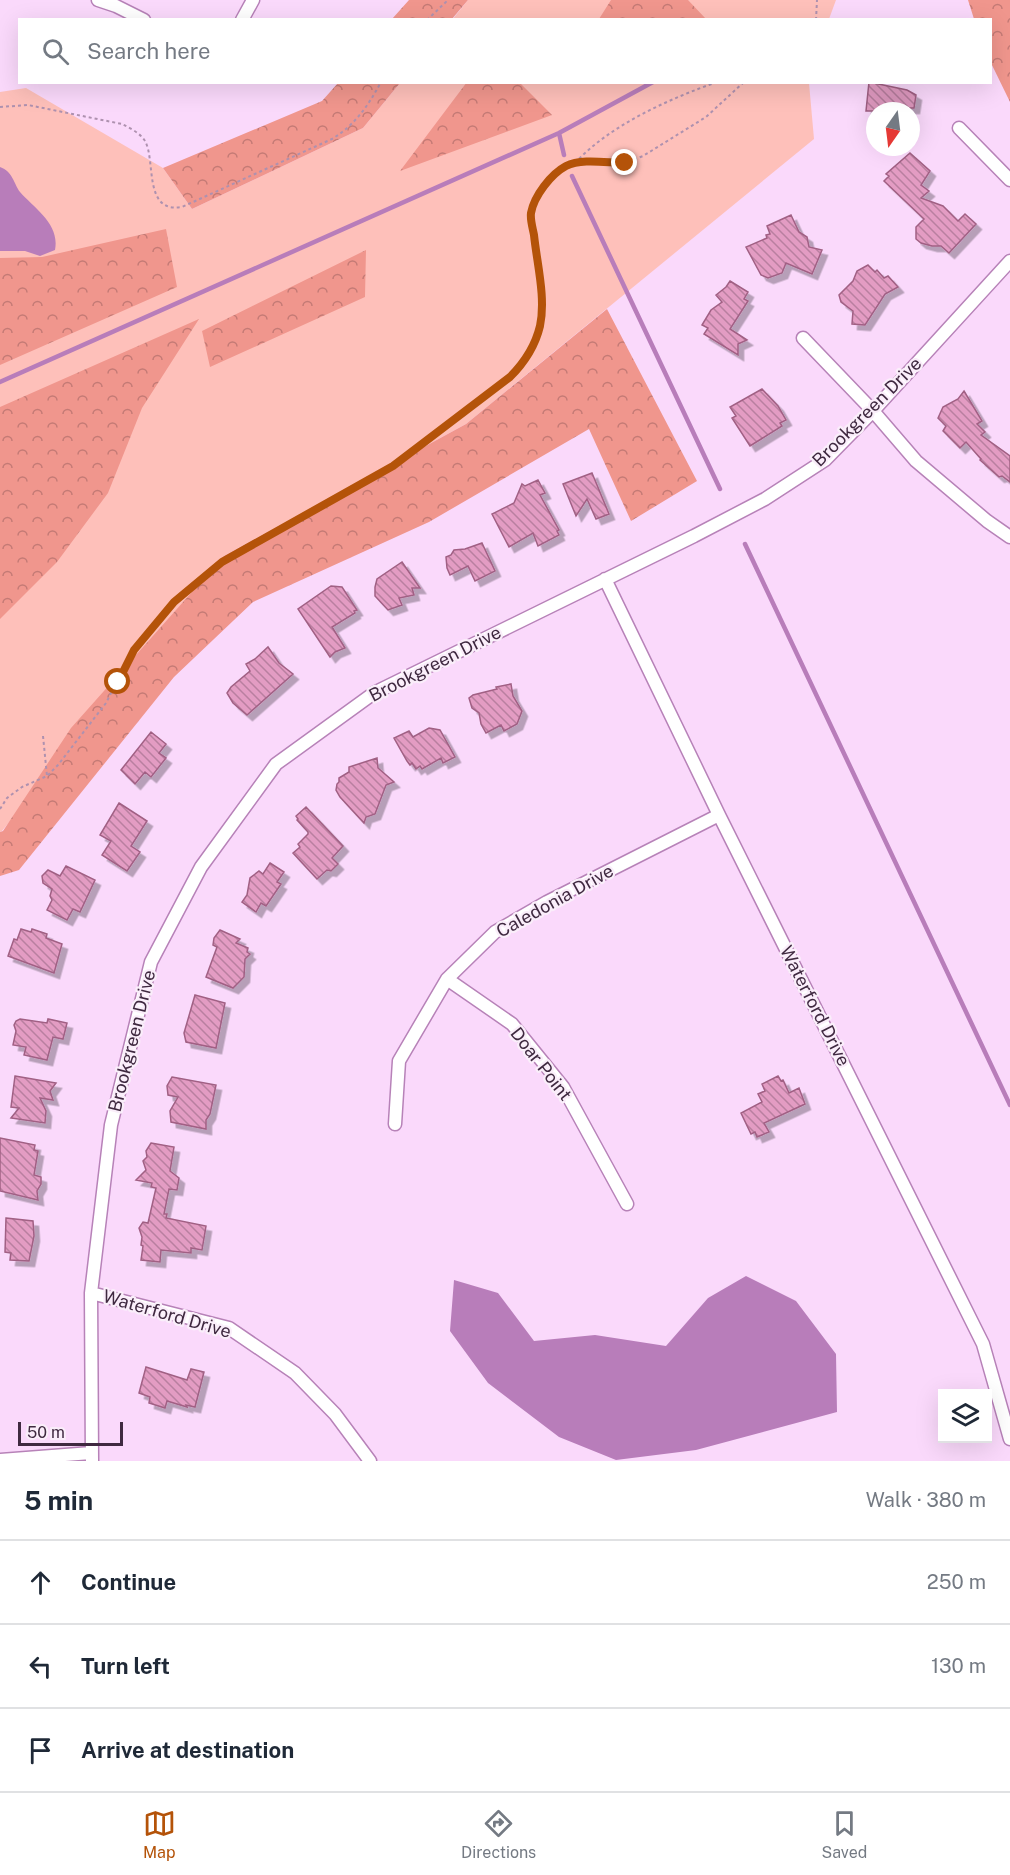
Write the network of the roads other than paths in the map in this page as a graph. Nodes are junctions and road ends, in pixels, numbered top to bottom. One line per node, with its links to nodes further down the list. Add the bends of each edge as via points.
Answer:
1 (98, 0): 3 (street)
2 (253, 0): 4 (street)
3 (140, 18)
4 (243, 18)
5 (959, 128): 6 (street)
6 (1010, 180)
7 (1010, 261): 9 (street, Brookgreen Drive)
8 (803, 338): 9 (street)
9 (873, 411): 10 (street, via 916,461); 11 (street, Brookgreen Drive, via 825,460 765,499)
10 (1010, 537)
11 (605, 579): 12 (street, Waterford Drive); 16 (street, Brookgreen Drive, via 374,693 276,764 201,867 152,962 111,1125)
12 (719, 815): 13 (street, Caledonia Drive, via 495,932); 17 (street, Waterford Drive, via 983,1344)
13 (447, 979): 14 (street, Caledonia Drive, via 399,1061); 15 (street, Doar Point, via 512,1024 563,1087)
14 (396, 1124)
15 (627, 1204)
16 (91, 1293): 18 (street, Brookgreen Drive); 20 (street, Waterford Drive, via 229,1328 295,1373 335,1414)
17 (1010, 1438)
18 (91, 1457): 19 (street)
19 (0, 1460)
20 (370, 1461)

